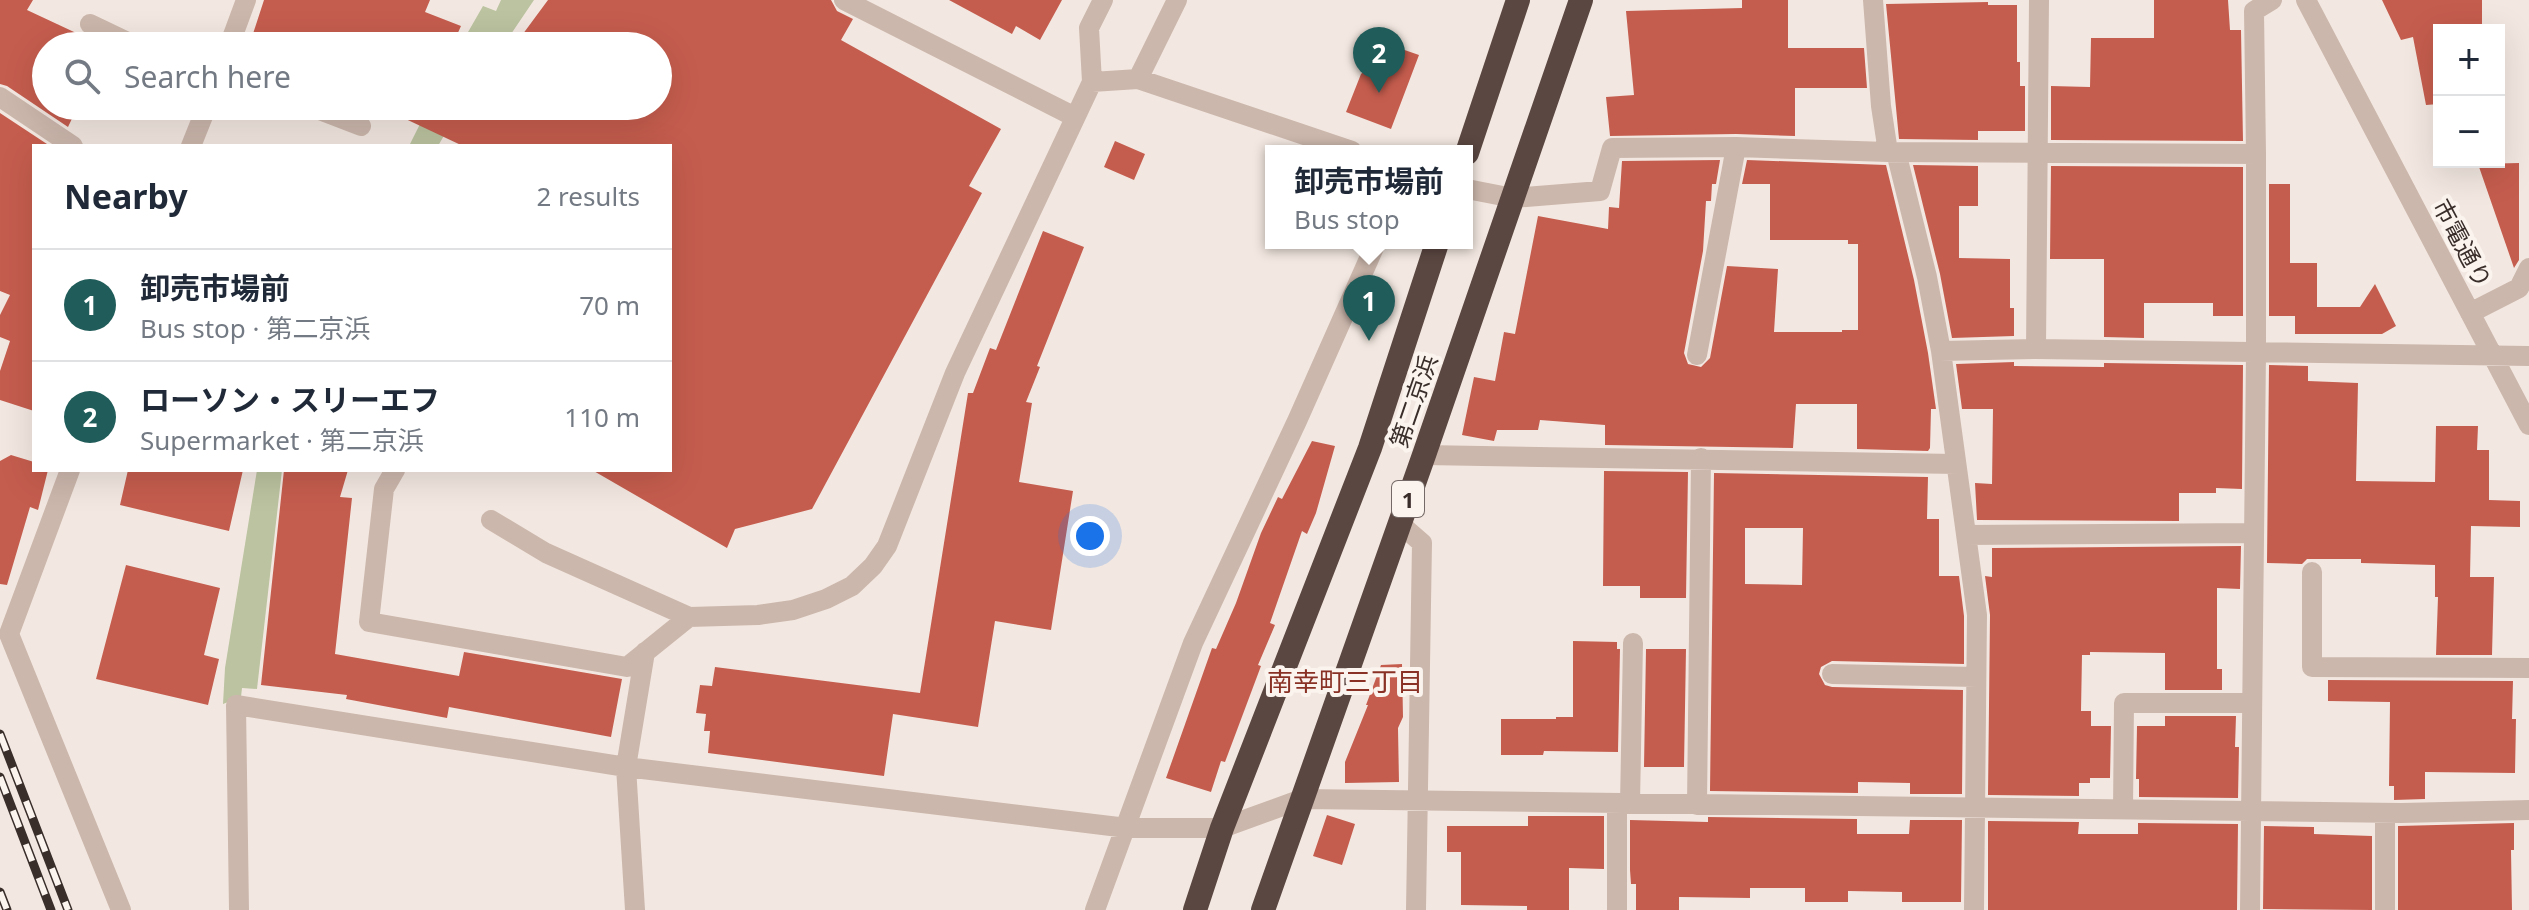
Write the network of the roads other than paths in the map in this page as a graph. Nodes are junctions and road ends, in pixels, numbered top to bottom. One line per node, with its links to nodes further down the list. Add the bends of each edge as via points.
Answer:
1 (246, 0): 13 (street)
2 (844, 0): 17 (street)
3 (1103, 0): 15 (street, via 1089,28)
4 (1177, 0): 14 (street)
5 (1518, 0): 26 (highway)
6 (1581, 0): 32 (highway, 第二京浜 / 1)
7 (1873, 0): 28 (street, via 1881,106)
8 (2039, 0): 29 (street)
9 (2272, 0): 30 (street, via 2254,11)
10 (2306, 0): 36 (street, 市電通り)
11 (90, 24): 12 (street)
12 (107, 32)
13 (234, 32)
14 (1138, 79): 15 (street); 25 (street)
15 (1092, 82): 17 (street)
16 (0, 97): 18 (street)
17 (1075, 117): 54 (street, via 955,373 887,546 873,566 852,586 793,610)
18 (32, 118)
19 (34, 120): 23 (street)
20 (201, 120): 24 (street)
21 (345, 120): 22 (street)
22 (361, 126)
23 (70, 144)
24 (192, 144)
25 (1334, 145)
26 (1470, 145)
27 (1736, 147): 28 (street); 32 (street, via 1612,148 1600,191); 40 (street)
28 (1892, 152): 29 (street); 38 (street, via 1927,277)
29 (2037, 153): 30 (street); 37 (street)
30 (2256, 154): 39 (street)
31 (1473, 190): 32 (street)
32 (1513, 198): 44 (highway, 第二京浜 / 1)
33 (1373, 249): 71 (street, via 1193,643)
34 (1435, 249): 72 (highway, 第二京浜 / 1, via 1370,448)
35 (2529, 268): 36 (street, via 2519,288)
36 (2470, 313): 41 (street, 市電通り)
37 (2036, 349): 38 (street); 39 (street)
38 (1941, 351): 46 (street)
39 (2256, 353): 41 (street); 51 (street)
40 (1697, 355)
41 (2492, 356): 42 (street); 43 (street, 市電通り)
42 (2529, 356)
43 (2529, 425)
44 (1424, 455): 45 (street); 50 (highway, 第二京浜 / 1)
45 (1701, 458): 46 (street); 65 (street)
46 (1956, 464): 52 (street)
47 (69, 472): 73 (street, via 9,634)
48 (394, 472): 56 (street, via 384,489 369,622 627,667)
49 (491, 520): 54 (street, via 546,553)
50 (1399, 523): 62 (highway, 第二京浜 / 1); 63 (street, via 1422,543)
51 (2254, 533): 52 (street); 60 (street)
52 (1966, 535): 59 (street, via 1977,615)
53 (2312, 572): 57 (street, via 2312,667)
54 (689, 617): 56 (street)
55 (1633, 643): 64 (street)
56 (645, 652): 61 (street)
57 (2529, 668)
58 (1832, 674): 59 (street)
59 (1976, 677): 66 (street)
60 (2252, 703): 67 (street, via 2124,703); 69 (street)
61 (626, 767): 71 (street); 74 (street, via 236,705); 75 (street)
62 (1302, 799): 63 (street); 72 (street); 78 (highway, 第二京浜 / 1)
63 (1417, 800): 64 (street); 79 (street)
64 (1624, 804): 65 (street); 80 (street)
65 (1697, 805): 66 (street)
66 (1974, 808): 67 (street); 81 (street)
67 (2123, 810): 69 (street)
68 (2529, 810): 70 (street)
69 (2250, 811): 70 (street); 82 (street)
70 (2385, 813): 83 (street)
71 (1127, 828): 72 (street); 76 (street)
72 (1222, 828): 77 (highway, 第二京浜 / 1)
73 (121, 910)
74 (239, 910)
75 (635, 910)
76 (1095, 910)
77 (1195, 910)
78 (1263, 910)
79 (1416, 910)
80 (1617, 910)
81 (1974, 910)
82 (2250, 910)
83 (2385, 910)

